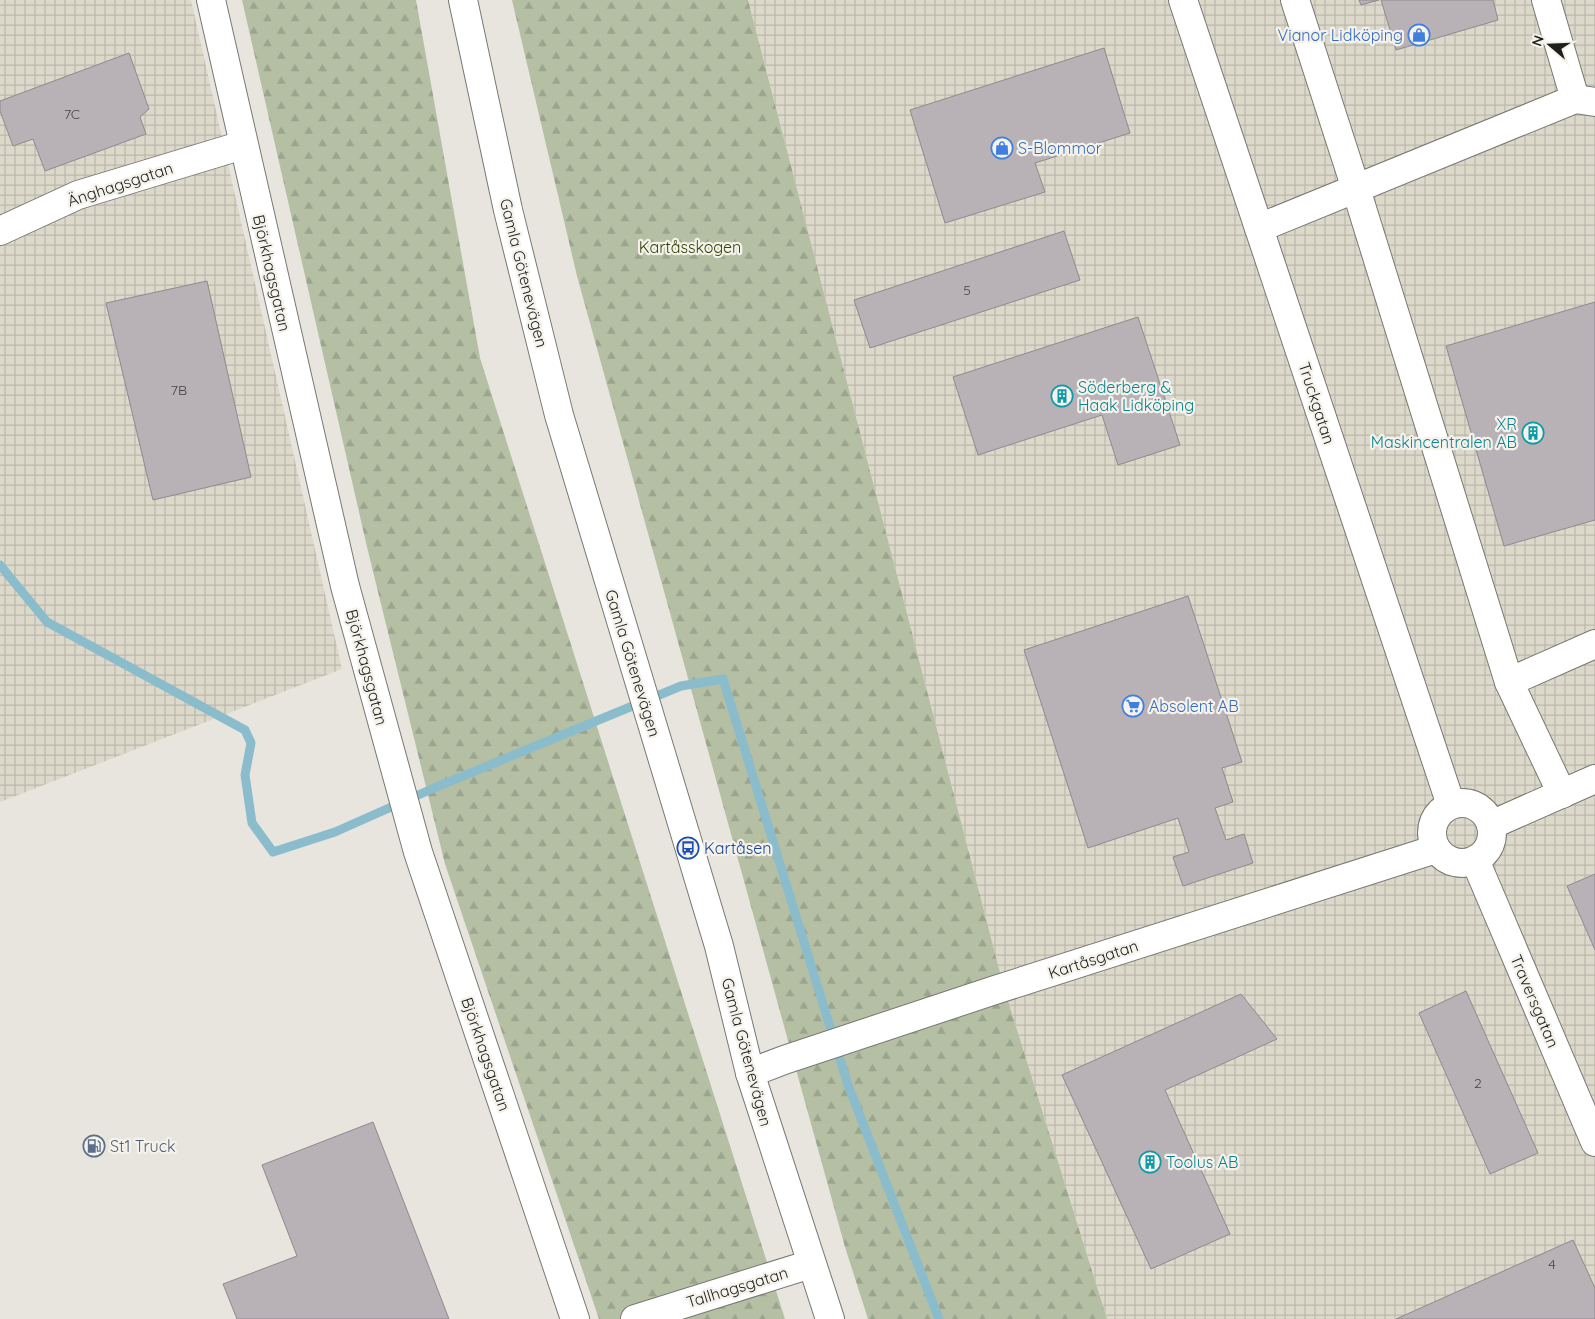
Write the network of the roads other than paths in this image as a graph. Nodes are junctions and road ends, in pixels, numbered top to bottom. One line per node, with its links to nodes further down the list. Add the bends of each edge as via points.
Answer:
1 (211, 0): 7 (street, Björkhagsgatan)
2 (463, 0): 19 (street, Gamla Götenevägen, via 508,210 560,415 719,946)
3 (1183, 0): 9 (street, Truckgatan)
4 (1295, 0): 8 (street)
5 (1546, 0): 6 (street)
6 (1585, 101): 8 (street)
7 (243, 145): 10 (street, Änghagsgatan, via 78,195); 22 (street, Björkhagsgatan, via 345,586 418,852)
8 (1356, 190): 9 (street); 12 (street)
9 (1259, 228): 15 (street, Truckgatan)
10 (0, 231)
11 (1595, 644): 12 (street)
12 (1509, 682): 14 (street)
13 (1595, 779): 14 (street)
14 (1562, 794): 16 (street)
15 (1451, 805): 16 (street, via 1471,805 1480,809); 17 (street, via 1442,811 1432,829)
16 (1491, 825): 18 (street, via 1489,846)
17 (1436, 849): 18 (street, via 1449,861 1467,863); 19 (street, Kartåsgatan, via 986,993)
18 (1475, 860): 20 (street, Traversgatan)
19 (750, 1073): 21 (street, Gamla Götenevägen)
20 (1595, 1142)
21 (811, 1264): 23 (street, Tallhagsgatan); 24 (street, Gamla Götenevägen)
22 (575, 1319)
23 (635, 1319)
24 (830, 1319)

